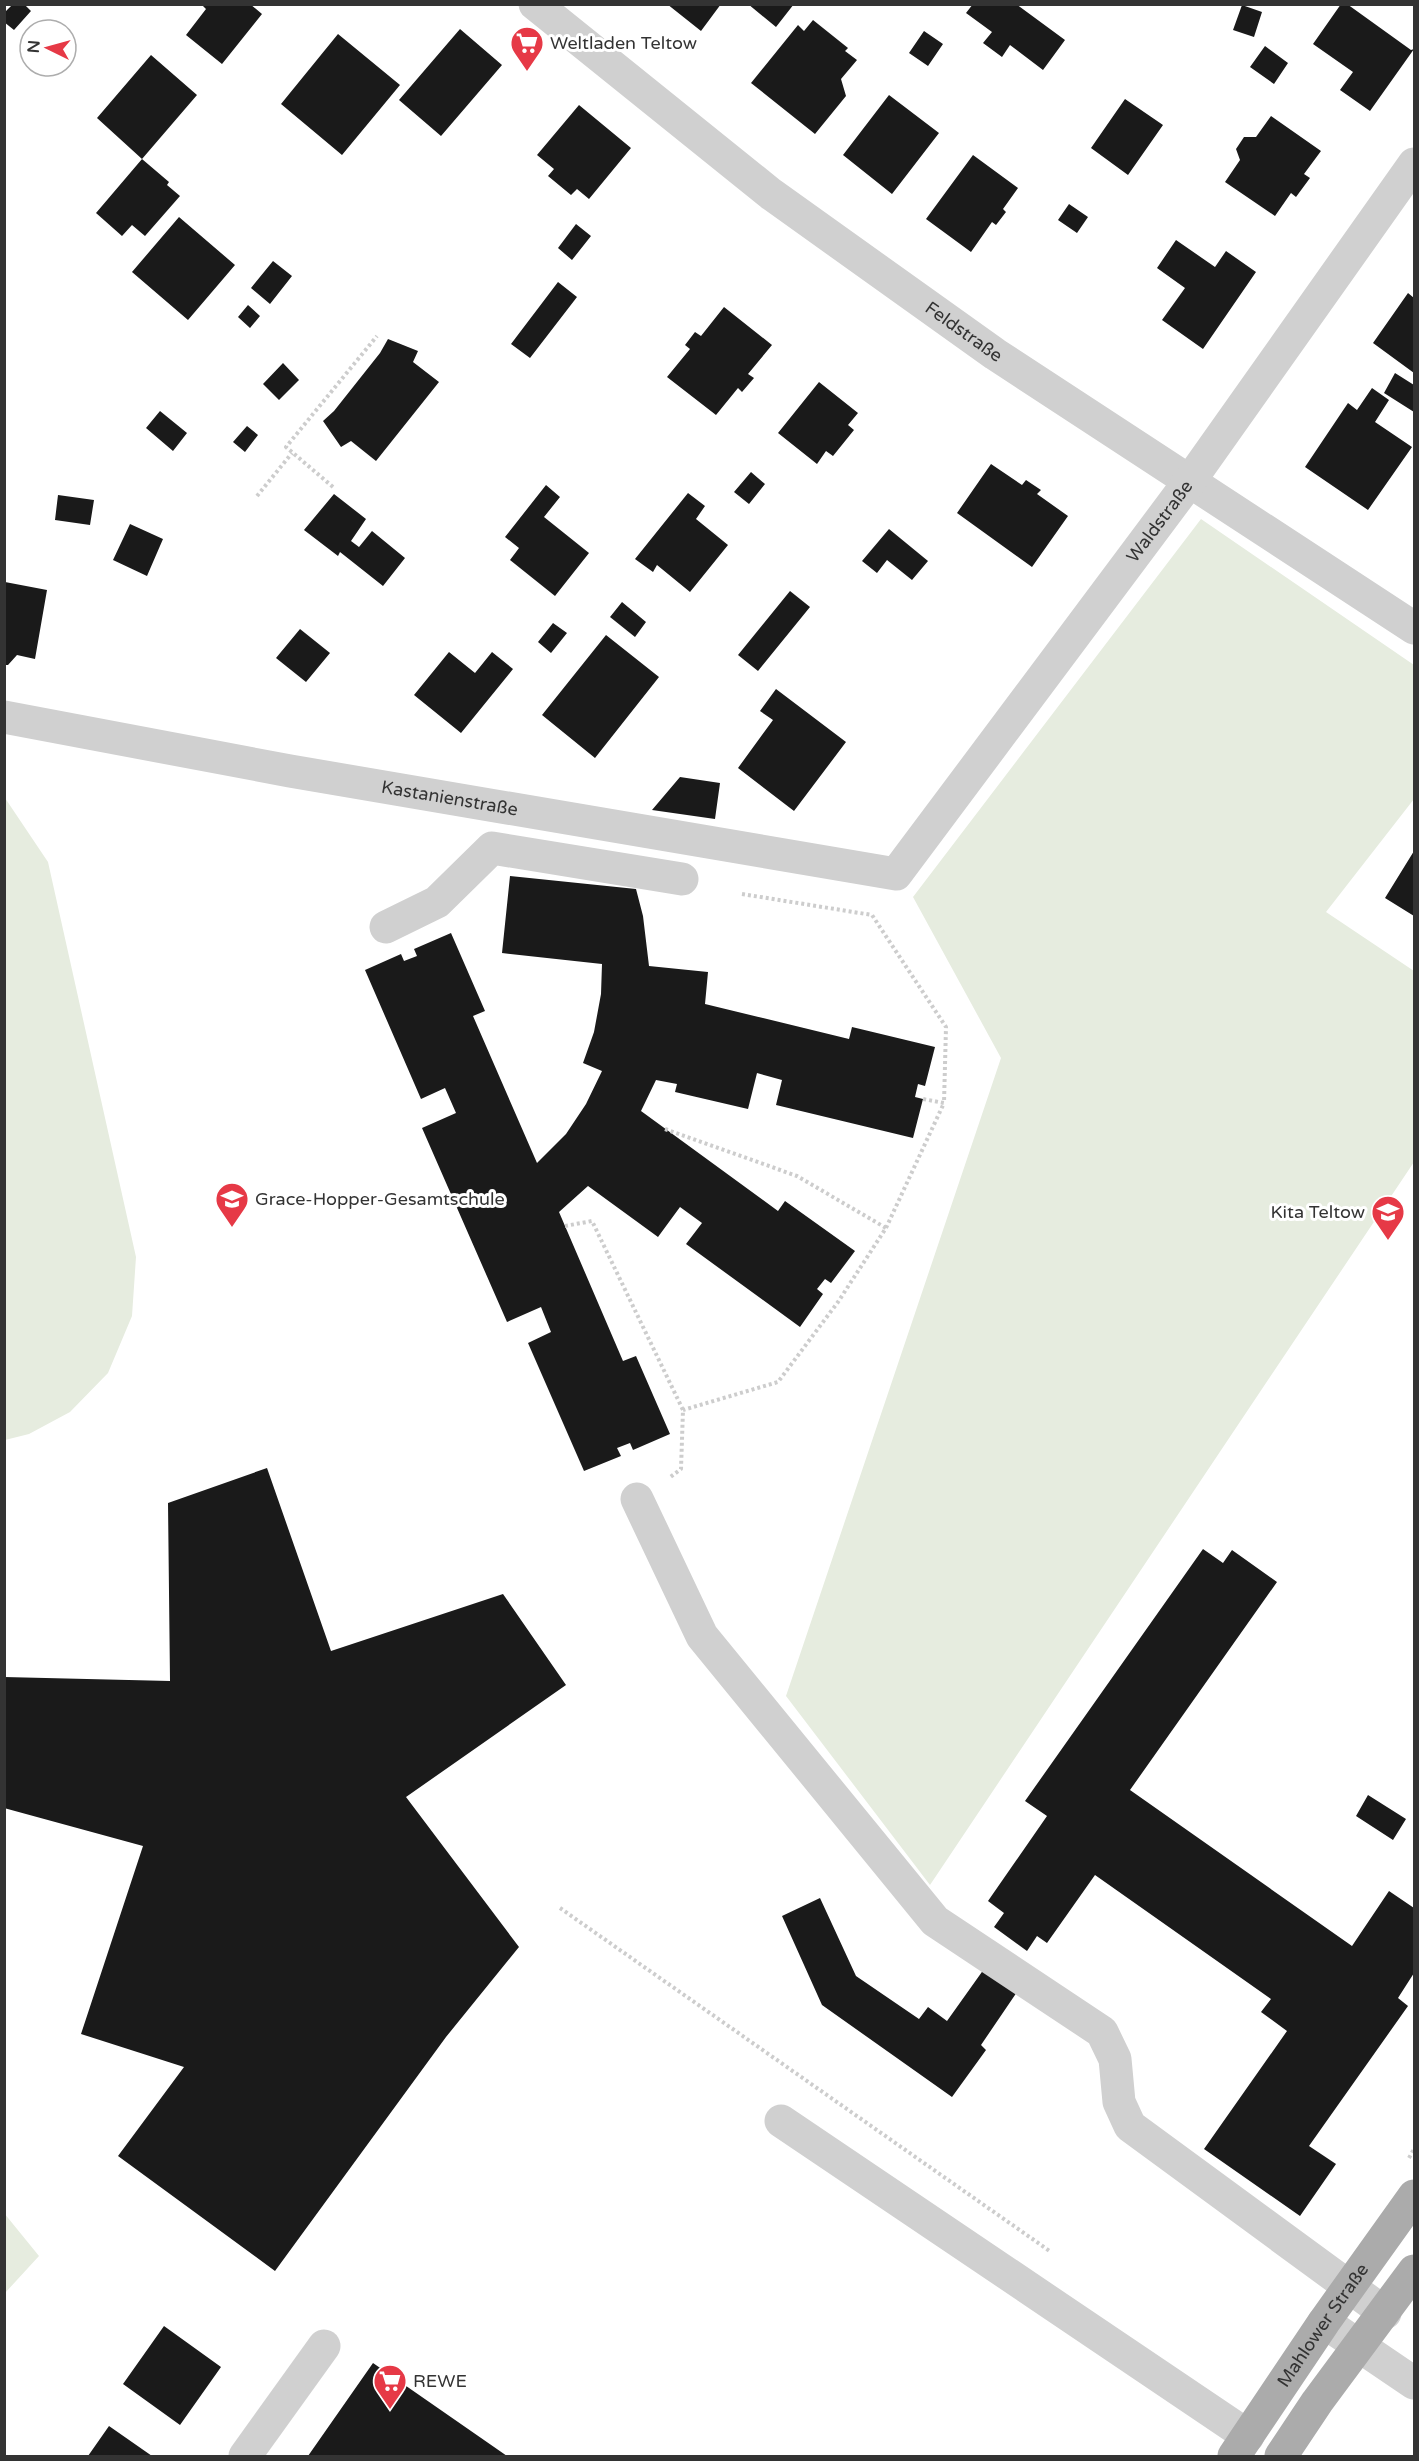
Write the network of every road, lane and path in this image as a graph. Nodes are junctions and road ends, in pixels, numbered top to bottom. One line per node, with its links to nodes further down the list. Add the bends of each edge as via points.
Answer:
1 (535, 4): 5 (street, Feldstraße, via 771,194 994,354)
2 (1414, 164): 5 (street, Waldstraße)
3 (377, 336): 4 (path, via 286,447)
4 (292, 453): 6 (path); 7 (path)
5 (1189, 482): 8 (street, Feldstraße); 10 (street, Waldstraße)
6 (333, 487)
7 (256, 496)
8 (1414, 628)
9 (4, 717): 10 (street, Kastanienstraße, via 291,771)
10 (896, 874)
11 (682, 879): 13 (street, via 492,848 437,903)
12 (742, 894): 15 (path, via 872,915 946,1027)
13 (386, 927)
14 (923, 1099): 15 (path)
15 (944, 1103): 18 (path)
16 (665, 1129): 18 (path, via 797,1176)
17 (565, 1226): 19 (path, via 592,1221)
18 (886, 1228): 19 (path, via 838,1302 778,1382)
19 (683, 1410): 20 (path, via 681,1469)
20 (637, 1499): 26 (street, via 702,1636 935,1921 1102,2032 1114,2059 1119,2102 1130,2126)
21 (560, 1908): 24 (path)
22 (781, 2121): 32 (street)
23 (1414, 2196): 26 (main road, Mahlower Straße)
24 (1061, 2259)
25 (1414, 2271): 27 (main road)
26 (1350, 2287): 27 (street); 28 (main road, Mahlower Straße)
27 (1385, 2313): 29 (main road)
28 (1324, 2322): 29 (street); 32 (main road, Mahlower Straße)
29 (1359, 2345): 31 (street); 34 (main road)
30 (324, 2346): 33 (street)
31 (1414, 2383)
32 (1241, 2446)
33 (246, 2457)
34 (1281, 2457)

